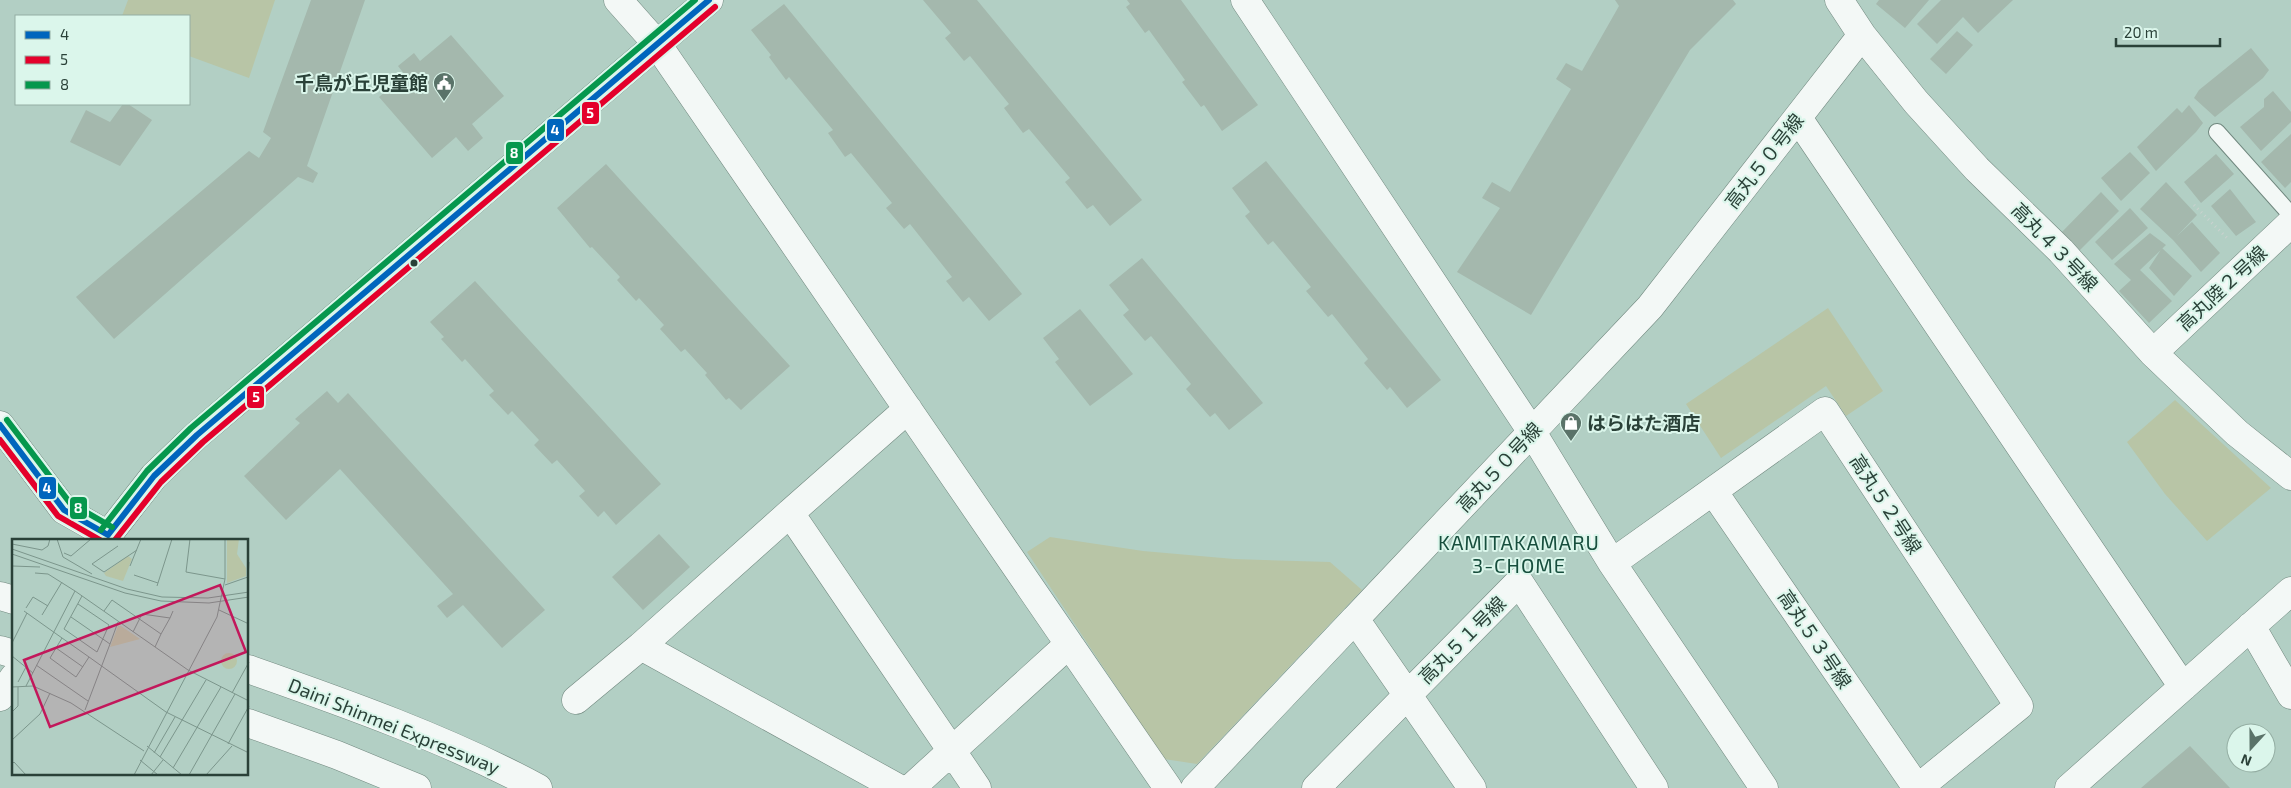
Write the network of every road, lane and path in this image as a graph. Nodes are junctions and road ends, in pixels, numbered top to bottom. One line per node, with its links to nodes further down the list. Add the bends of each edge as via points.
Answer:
1 (618, 0): 6 (main road)
2 (709, 0): 6 (main road)
3 (1245, 0): 16 (main road)
4 (1838, 0): 5 (main road, 高丸４３号線)
5 (1862, 35): 7 (main road, 高丸５０号線); 13 (main road, 高丸４３号線, via 1970,162 2061,250)
6 (658, 44): 14 (main road); 20 (main road, via 197,435 154,476)
7 (1798, 118): 16 (main road, 高丸５０号線, via 1650,307); 29 (main road)
8 (2217, 132): 10 (lane)
9 (2194, 205): 12 (path)
10 (2291, 215)
11 (2291, 223): 12 (main road, 高丸陸２号線)
12 (2250, 262): 13 (main road, 高丸陸２号線)
13 (2153, 353): 17 (main road, 高丸４３号線, via 2237,434)
14 (908, 409): 19 (main road); 25 (main road)
15 (0, 425): 20 (main road, via 64,510)
16 (1532, 432): 21 (main road); 23 (main road, 高丸５０号線)
17 (2291, 476)
18 (1713, 491): 21 (main road, 高丸５２号線); 47 (main road, 高丸５３号線); 47 (main road, 高丸５２号線, via 1825,411 2019,706)
19 (790, 513): 26 (main road); 35 (main road)
20 (106, 538)
21 (1612, 562): 46 (main road)
22 (2291, 591): 24 (main road)
23 (1355, 620): 30 (main road); 42 (main road, 高丸５０号線)
24 (2251, 626): 29 (main road); 31 (main road)
25 (1069, 644): 35 (main road); 41 (main road)
26 (641, 646): 33 (main road); 38 (main road)
27 (249, 669): 37 (main road, Daini Shinmei Expressway, via 355,707)
28 (12, 679): 32 (main road)
29 (2183, 687): 48 (main road)
30 (1408, 694): 43 (main road, 高丸５１号線); 44 (main road); 45 (main road, 高丸５１号線, via 1519,582)
31 (2291, 694)
32 (0, 697)
33 (576, 700)
34 (249, 723): 36 (main road)
35 (952, 751): 39 (main road); 40 (main road)
36 (417, 788)
37 (538, 788)
38 (898, 788)
39 (911, 788)
40 (977, 788)
41 (1168, 788)
42 (1195, 788)
43 (1316, 788)
44 (1472, 788)
45 (1654, 788)
46 (1764, 788)
47 (1917, 788)
48 (2069, 788)

